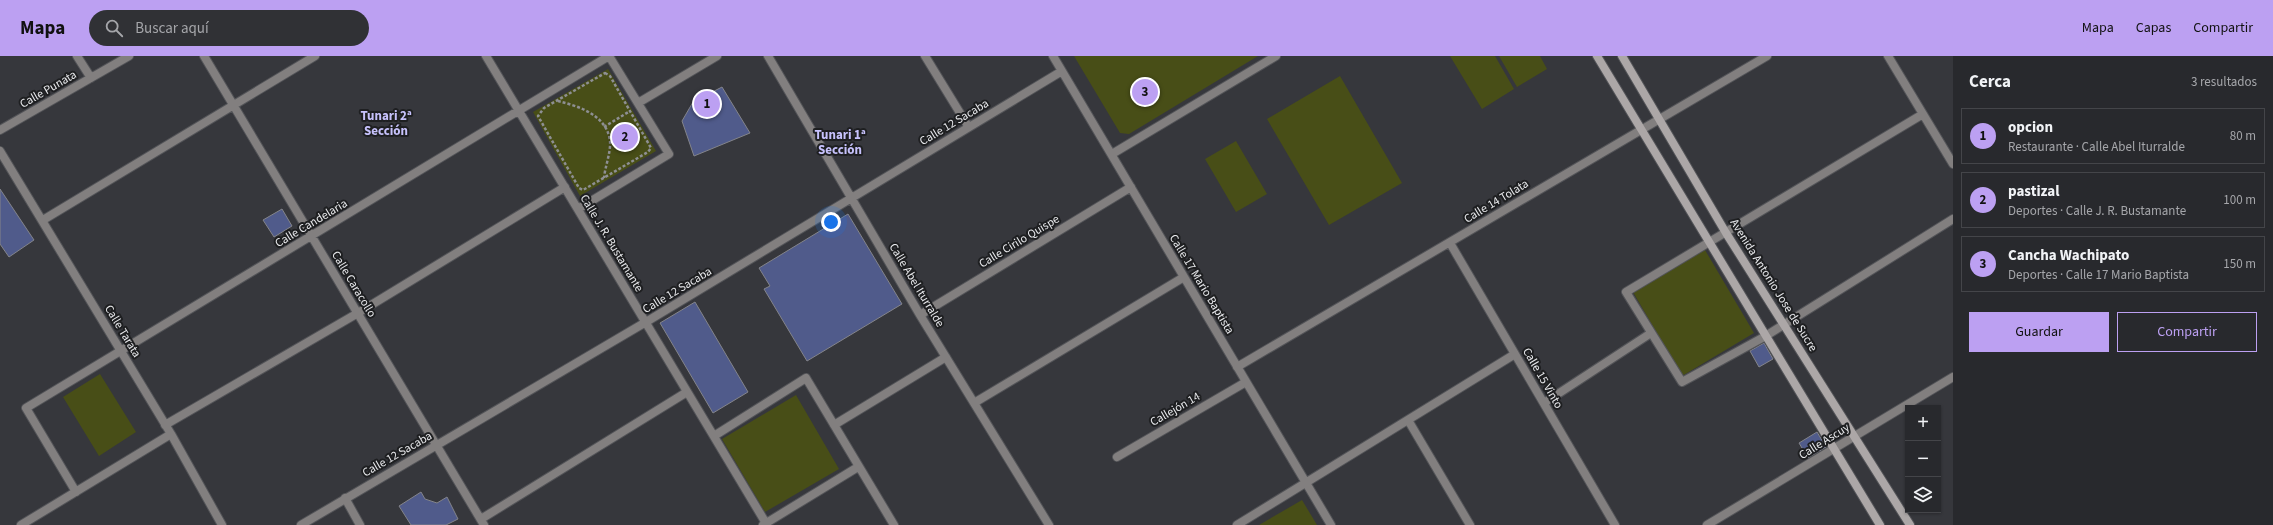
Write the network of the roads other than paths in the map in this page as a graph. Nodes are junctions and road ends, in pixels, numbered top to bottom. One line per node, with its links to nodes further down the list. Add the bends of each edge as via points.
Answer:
1 (77, 56): 17 (street)
2 (129, 56): 17 (street, Calle Punata)
3 (204, 56): 19 (street, Calle Caracollo)
4 (315, 56): 19 (street)
5 (486, 56): 20 (street, Calle J. R. Bustamante)
6 (609, 56): 18 (street); 20 (street, Calle Candelaria)
7 (717, 56): 18 (street)
8 (768, 56): 31 (street, Calle Abel Iturralde)
9 (925, 56): 23 (street)
10 (1053, 56): 16 (street, Calle 17 Mario Baptista)
11 (1276, 56): 27 (street)
12 (1597, 56): 24 (main road)
13 (1622, 56): 22 (main road, Avenida Antonio Jose de Sucre)
14 (1767, 56): 22 (street, Calle 14 Tolata)
15 (1888, 56): 21 (street)
16 (1062, 71): 23 (street, Calle 12 Sacaba); 27 (street, Calle 17 Mario Baptista)
17 (91, 78): 25 (street, Calle Punata)
18 (638, 103): 32 (street, via 670,154)
19 (234, 106): 33 (street); 36 (street, Calle Caracollo)
20 (518, 110): 29 (street, Calle J. R. Bustamante); 36 (street, Calle Candelaria)
21 (1923, 114): 28 (street); 35 (street)
22 (1660, 120): 24 (street, Calle 14 Tolata); 35 (main road, Avenida Antonio Jose de Sucre)
23 (968, 126): 31 (street, Calle 12 Sacaba)
24 (1640, 129): 37 (main road); 38 (street, Calle 14 Tolata)
25 (0, 130)
26 (0, 151): 33 (street, Calle Tarata)
27 (1112, 154): 30 (street, Calle 17 Mario Baptista)
28 (1952, 161)
29 (565, 187): 32 (street, Calle J. R. Bustamante); 40 (street)
30 (1131, 188): 39 (street, Calle 17 Mario Baptista); 41 (street, Calle Cirilo Quispe)
31 (851, 198): 41 (street, Calle Abel Iturralde); 42 (street, Calle 12 Sacaba)
32 (578, 209): 42 (street, Calle J. R. Bustamante)
33 (42, 220): 46 (street, Calle Tarata)
34 (1953, 220): 43 (street)
35 (1726, 233): 37 (street); 43 (main road, Avenida Antonio Jose de Sucre)
36 (311, 237): 40 (street, Calle Caracollo); 46 (street, Calle Candelaria)
37 (1710, 242): 44 (street, via 1626,292); 45 (main road)
38 (1450, 243): 47 (street, Calle 15 Vinto); 49 (street, Calle 14 Tolata)
39 (1184, 276): 49 (street, Calle 17 Mario Baptista); 53 (street)
40 (358, 312): 56 (street); 61 (street, Calle Caracollo)
41 (920, 315): 48 (street, Calle Abel Iturralde)
42 (646, 322): 52 (street, Calle J. R. Bustamante); 61 (street, Calle 12 Sacaba)
43 (1784, 324): 45 (street); 59 (main road, Avenida Antonio Jose de Sucre)
44 (1651, 333): 45 (street, via 1682,382); 54 (street)
45 (1766, 335): 62 (main road)
46 (121, 350): 56 (street, Calle Tarata); 66 (street, Calle Candelaria, via 26,408)
47 (1515, 354): 54 (street, Calle 15 Vinto); 55 (street)
48 (946, 357): 53 (street, Calle Abel Iturralde); 57 (street)
49 (1237, 367): 51 (street, Calle 17 Mario Baptista)
50 (1953, 377): 59 (street, Calle Ascuy)
51 (1246, 382): 63 (street, Callejón 14); 65 (street, Calle 17 Mario Baptista)
52 (687, 392): 60 (street, Calle J. R. Bustamante); 68 (street)
53 (974, 403): 75 (street, Calle Abel Iturralde)
54 (1544, 403): 79 (street, Calle 15 Vinto)
55 (1408, 420): 65 (street); 78 (street)
56 (165, 425): 58 (street, Calle Tarata)
57 (834, 425): 60 (street, via 806,378); 64 (street)
58 (171, 434): 66 (street); 71 (street, Calle Tarata)
59 (1855, 435): 62 (street, Calle Ascuy); 82 (main road, Avenida Antonio Jose de Sucre)
60 (714, 436): 69 (street, Calle J. R. Bustamante)
61 (435, 445): 67 (street, Calle 12 Sacaba); 68 (street, Calle Caracollo)
62 (1834, 451): 80 (street, Calle Ascuy); 81 (main road)
63 (1117, 457)
64 (858, 467): 69 (street); 74 (street)
65 (1306, 483): 76 (street); 77 (street, Calle 17 Mario Baptista)
66 (76, 492): 70 (street)
67 (345, 498): 72 (street, Calle 12 Sacaba); 73 (street)
68 (483, 522)
69 (765, 524)
70 (21, 525)
71 (222, 525)
72 (301, 525)
73 (360, 525)
74 (894, 525)
75 (1049, 525)
76 (1237, 525)
77 (1331, 525)
78 (1470, 525)
79 (1615, 525)
80 (1707, 525)
81 (1880, 525)
82 (1910, 525)

